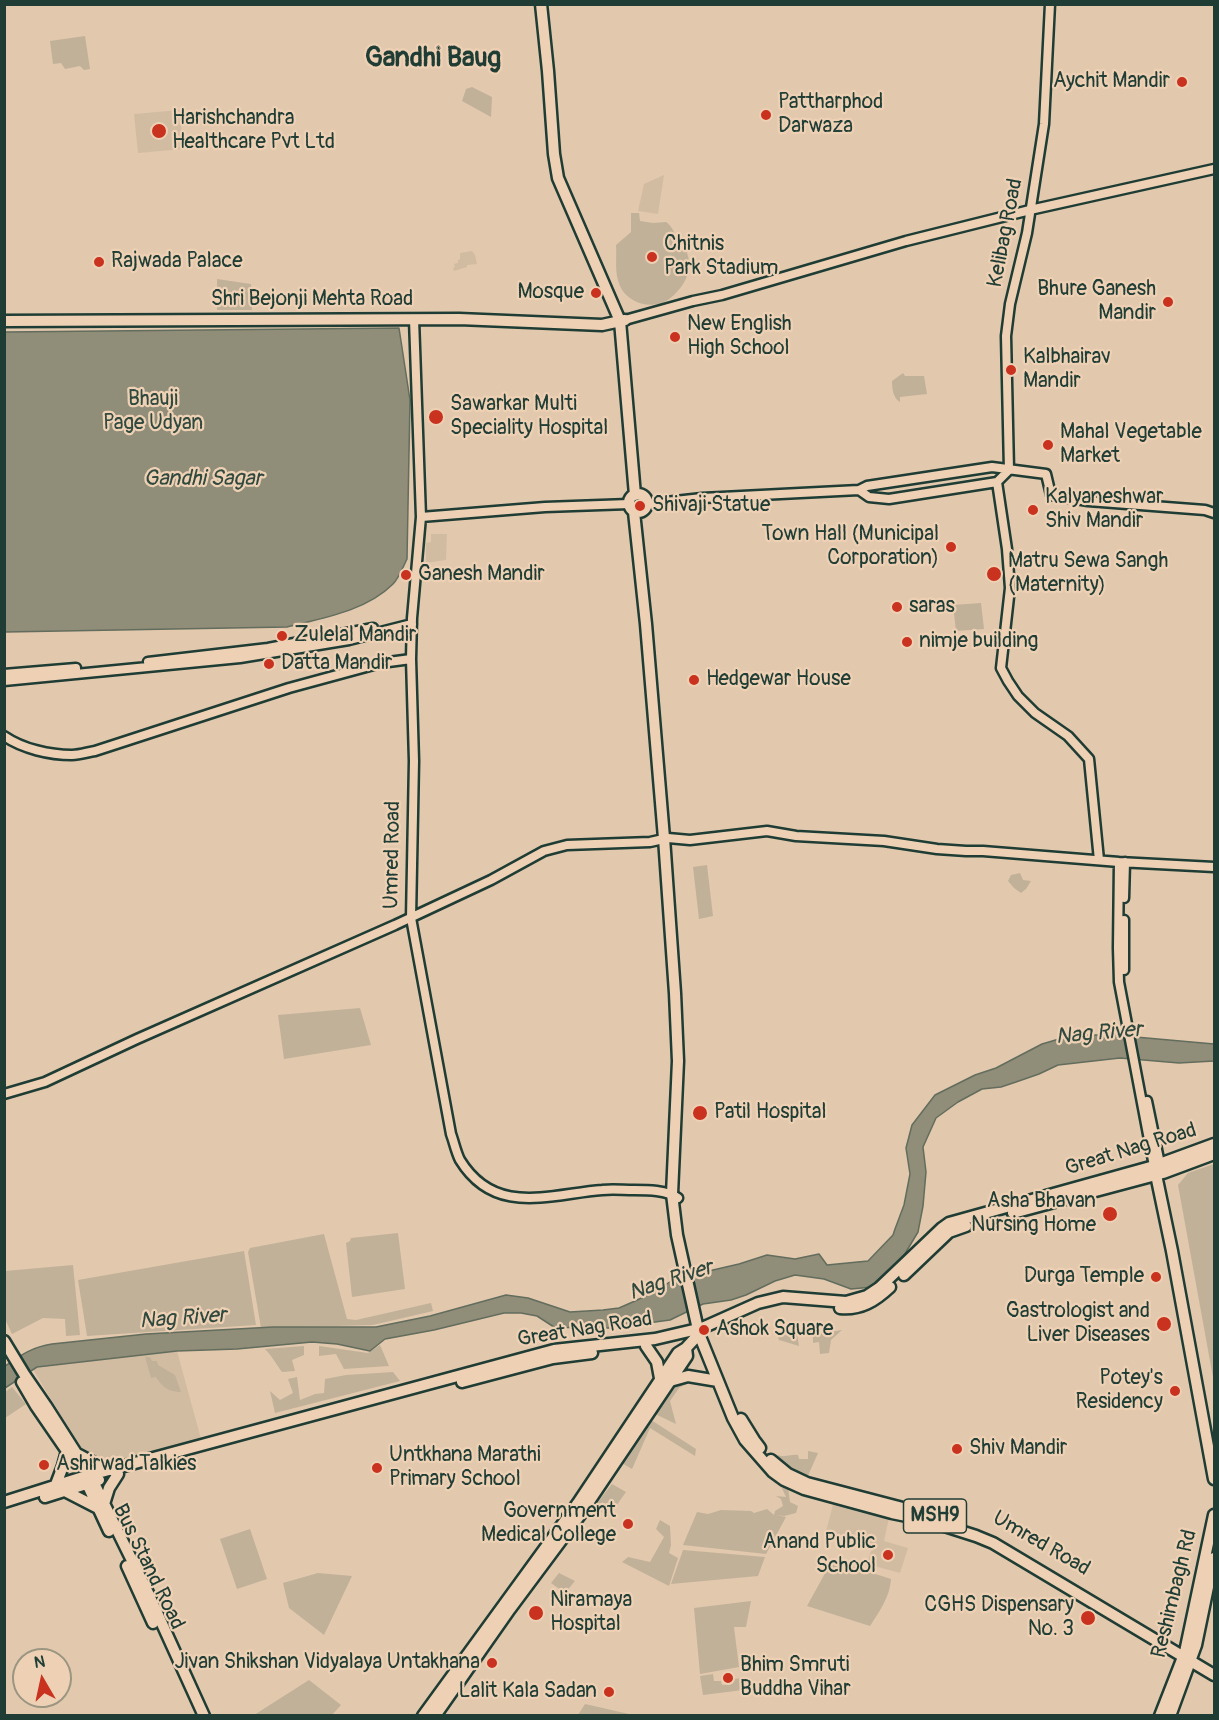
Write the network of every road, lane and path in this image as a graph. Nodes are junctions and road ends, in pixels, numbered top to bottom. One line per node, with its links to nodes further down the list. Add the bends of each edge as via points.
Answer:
1 (541, 4): 3 (main road)
2 (1050, 4): 5 (street, Kelibag Road, via 1044,120)
3 (546, 12): 8 (main road, via 558,178)
4 (1215, 169): 5 (street)
5 (1030, 210): 8 (street); 9 (street, Kelibag Road, via 1006,336)
6 (414, 319): 7 (main road, Shri Bejonji Mehta Road); 8 (main road, Shri Bejonji Mehta Road, via 602,325); 15 (street, Umred Road)
7 (4, 321)
8 (623, 321): 12 (main road)
9 (1009, 470): 10 (street); 11 (street, via 992,467); 14 (street, via 1046,474 1051,495)
10 (997, 482): 11 (street, via 889,500 869,497); 22 (street, via 1010,588 1001,668 1018,696 1068,736 1089,759)
11 (859, 490): 13 (street)
12 (636, 504): 13 (main road, via 645,510); 15 (street); 21 (main road)
13 (648, 504)
14 (1215, 513)
15 (421, 517): 16 (street, Umred Road)
16 (412, 621): 17 (street, Umred Road); 18 (street, via 268,648); 19 (street, via 349,640 285,652)
17 (411, 659): 20 (street, via 288,688 74,755 48,753); 25 (street, Umred Road)
18 (4, 674)
19 (4, 681)
20 (4, 736)
21 (666, 838): 22 (street, via 690,840 767,831); 25 (street, via 567,845 544,851); 30 (main road, via 678,1061)
22 (1099, 860): 23 (street)
23 (1122, 862): 24 (street); 29 (street, via 1118,970)
24 (1215, 867)
25 (411, 918): 26 (street, via 45,1082); 30 (street, Umred Road, via 451,1134 460,1159 478,1181 494,1191 530,1199 601,1190 641,1190)
26 (4, 1094)
27 (1215, 1144): 29 (main road, Great Nag Road)
28 (1215, 1154): 29 (main road, Great Nag Road)
29 (1158, 1169): 31 (main road, Great Nag Road, via 950,1223 867,1296 846,1302 773,1299); 37 (main road, via 1182,1264); 41 (main road)
30 (675, 1196): 31 (main road)
31 (701, 1331): 33 (main road, Great Nag Road, via 676,1341); 35 (main road, via 678,1353); 36 (main road); 39 (main road, Great Nag Road, via 554,1350); 46 (main road, MSH9, via 739,1415 774,1464 807,1483)
32 (4, 1341): 34 (main road, Bus Stand Road)
33 (646, 1346): 35 (main road); 39 (main road, Great Nag Road, via 553,1358)
34 (15, 1365): 38 (main road, Bus Stand Road, via 36,1406)
35 (665, 1379): 36 (main road, via 688,1376); 54 (main road); 55 (main road, via 580,1515)
36 (718, 1381): 46 (main road, via 745,1440 773,1472 799,1487)
37 (1215, 1439)
38 (72, 1452): 39 (main road); 40 (main road, Bus Stand Road); 42 (main road)
39 (115, 1472): 40 (main road, Great Nag Road); 44 (main road)
40 (88, 1479): 42 (main road, Great Nag Road); 44 (main road, Bus Stand Road)
41 (1215, 1479)
42 (60, 1489): 43 (main road, Great Nag Road); 44 (main road); 45 (main road, Great Nag Road)
43 (4, 1502)
44 (101, 1506): 52 (main road, Bus Stand Road); 53 (main road, via 149,1595)
45 (4, 1509)
46 (896, 1510): 49 (main road, via 993,1543)
47 (1215, 1515): 49 (main road, Reshimbagh Rd)
48 (1215, 1558): 49 (main road)
49 (1188, 1656): 50 (main road); 51 (main road); 56 (main road, Reshimbagh Rd); 57 (main road)
50 (1215, 1669)
51 (1215, 1675)
52 (196, 1716)
53 (204, 1716)
54 (423, 1716)
55 (435, 1716)
56 (1160, 1716)
57 (1170, 1716)

